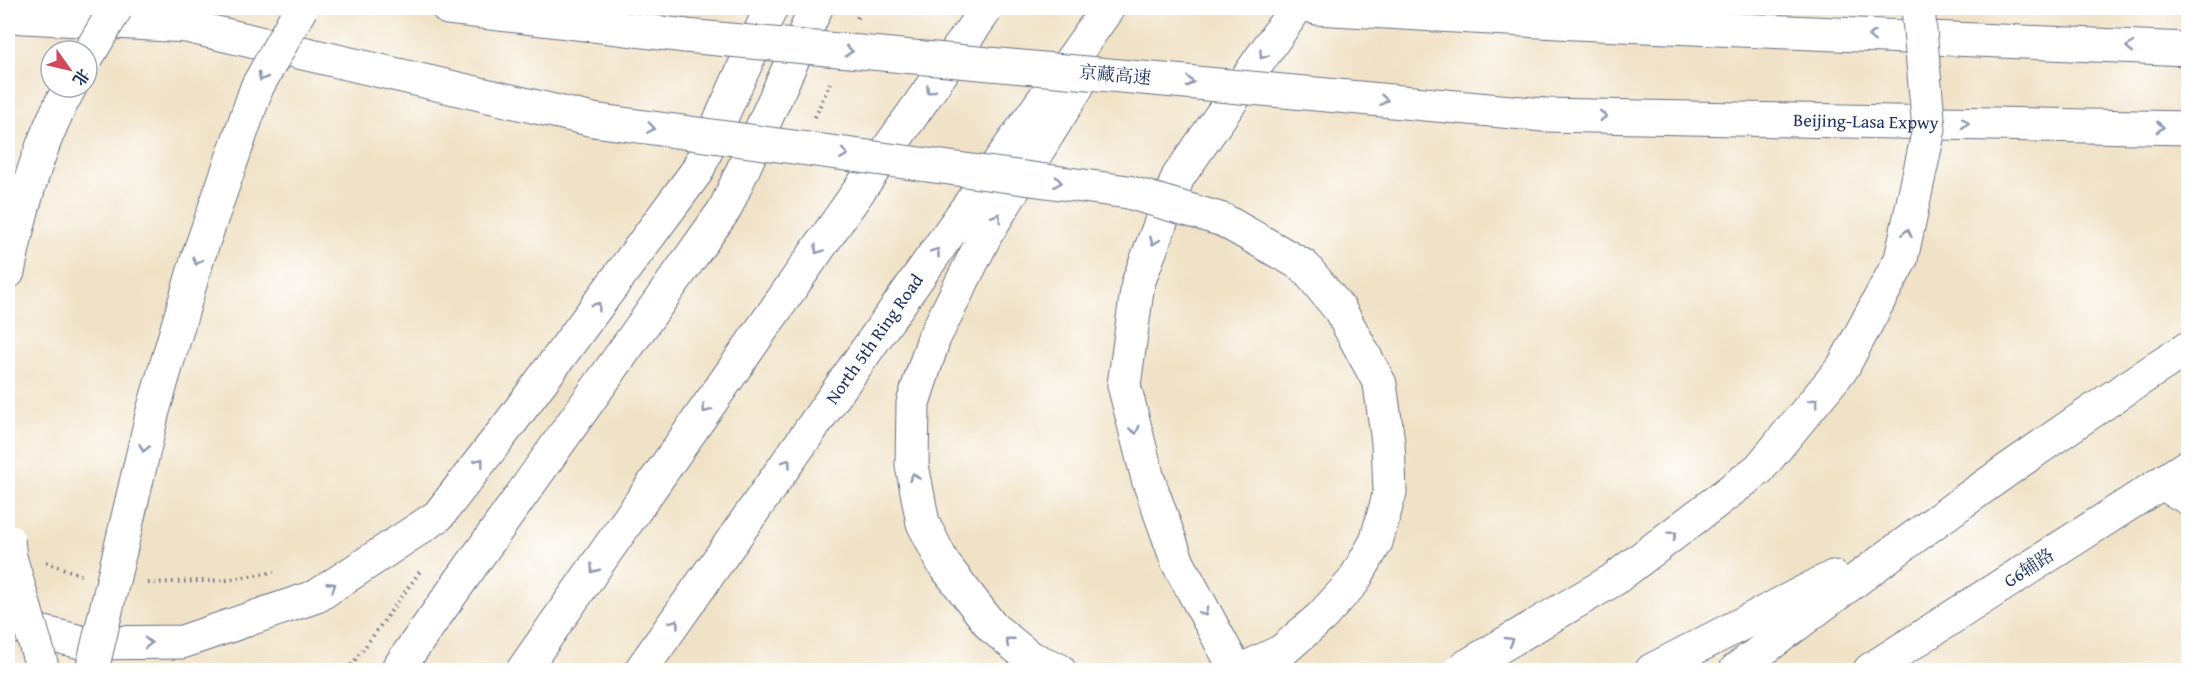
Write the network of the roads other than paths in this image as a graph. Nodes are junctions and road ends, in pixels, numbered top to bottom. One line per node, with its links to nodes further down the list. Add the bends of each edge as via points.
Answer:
1 (116, 8): 13 (main road, bridge)
2 (301, 8): 26 (main road, one-way to 26, bridge, via 257,87 198,257 153,411)
3 (448, 8): 16 (main road, 京藏高速, one-way to 16, bridge, via 686,36)
4 (771, 8): 24 (main road, one-way to 4, via 85,643 182,642 317,596 438,516 697,171)
5 (816, 8): 27 (main road, via 725,210)
6 (987, 8): 28 (main road, one-way to 28)
7 (1108, 8): 29 (main road, North 5th Ring Road, one-way to 7)
8 (1126, 8): 30 (main road, one-way to 8, via 1029,657 992,627 943,563 923,523 912,465 912,403 934,338 986,234)
9 (1296, 8): 31 (main road, one-way to 31, via 1178,177 1138,283 1124,385 1148,479 1178,563)
10 (1316, 8): 14 (main road, one-way to 10)
11 (1918, 8): 33 (main road, one-way to 11, bridge, via 1614,580 1759,469 1843,367 1901,259 1929,129)
12 (8, 16): 32 (main road, one-way to 32, bridge, via 186,26 593,120 1128,192 1223,220 1304,266 1340,310 1380,384 1388,442 1390,492 1376,542 1353,582 1282,651)
13 (98, 39)
14 (2188, 49)
15 (63, 99): 18 (main road, via 20,210)
16 (1544, 115): 17 (main road, Beijing-Lasa Expwy, one-way to 17)
17 (2188, 128)
18 (8, 272)
19 (2188, 348): 22 (main road)
20 (2188, 466): 21 (main road, G6辅路)
21 (2175, 491): 36 (main road, G6辅路)
22 (1912, 537): 34 (main road); 35 (main road)
23 (8, 540): 25 (main road, bridge)
24 (8, 624)
25 (43, 670)
26 (92, 670)
27 (397, 670)
28 (523, 670)
29 (641, 670)
30 (1059, 670)
31 (1236, 670)
32 (1242, 670)
33 (1460, 670)
34 (1652, 670)
35 (1736, 670)
36 (1870, 670)

